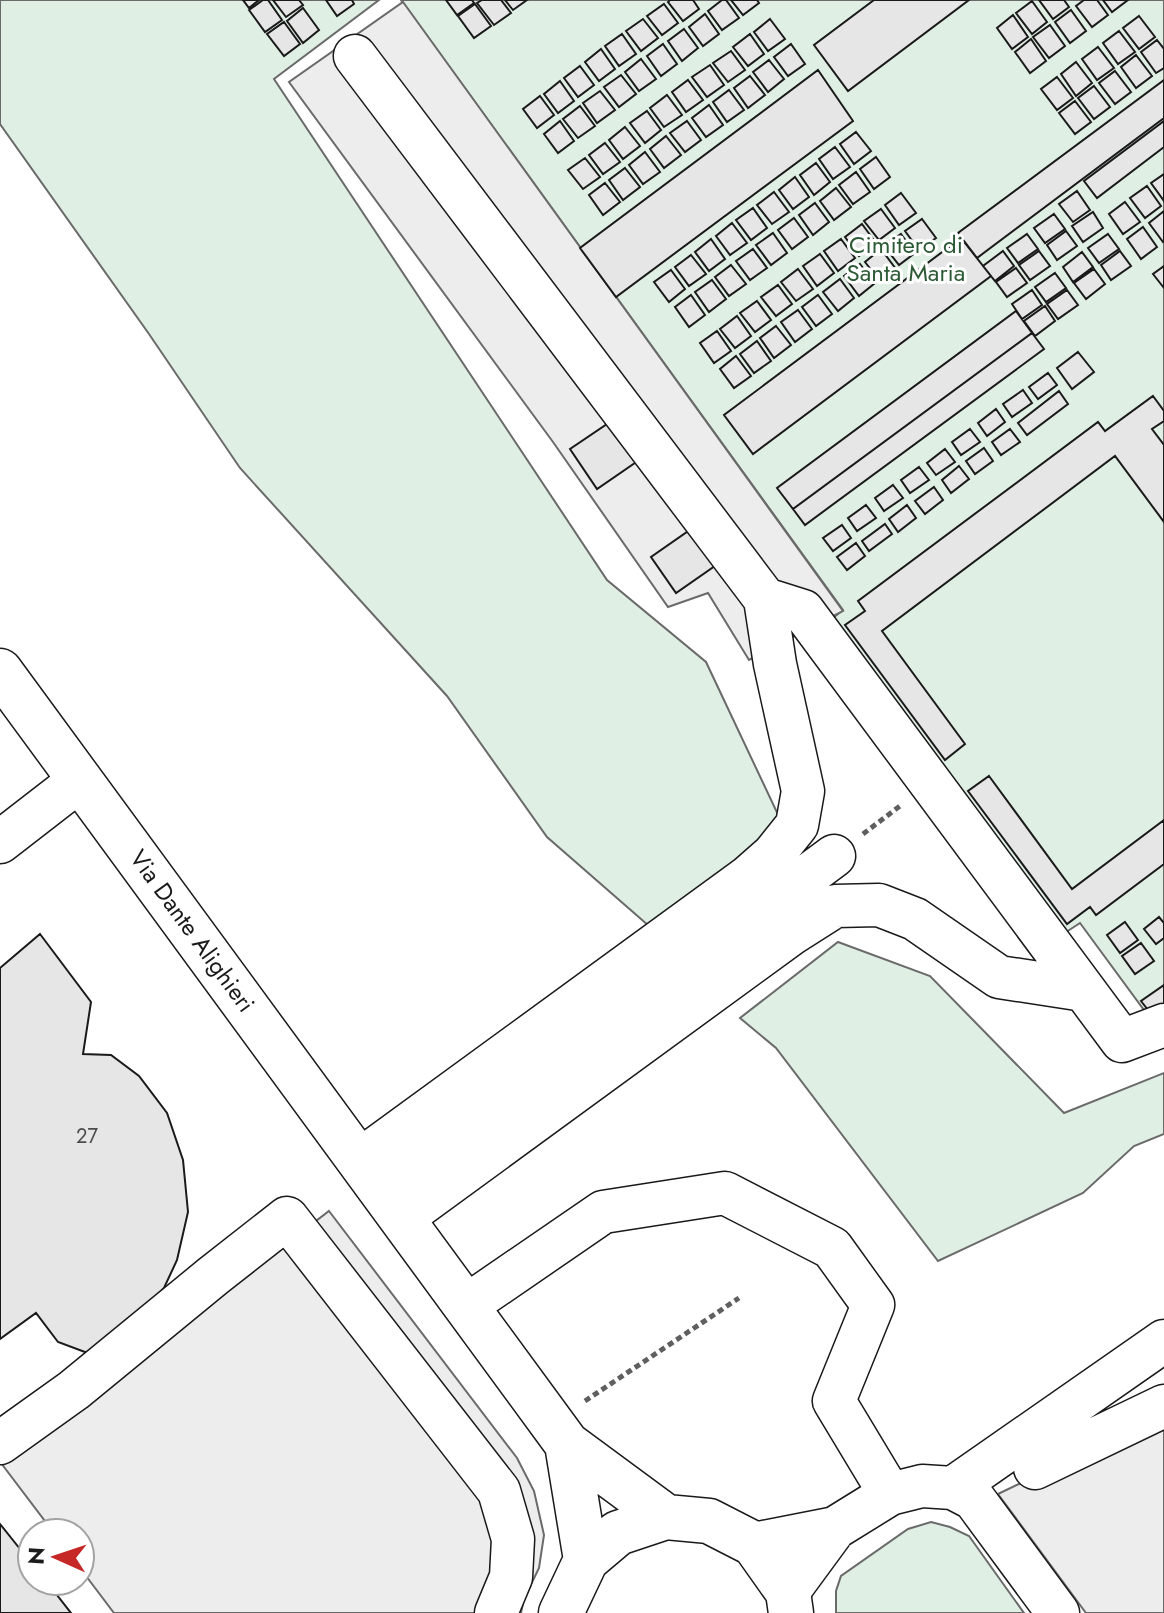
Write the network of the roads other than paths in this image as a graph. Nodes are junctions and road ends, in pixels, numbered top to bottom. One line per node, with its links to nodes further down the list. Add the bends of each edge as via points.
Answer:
1 (355, 56): 2 (street)
2 (765, 599): 7 (street, via 803,611); 9 (street, via 803,791 797,825 748,877)
3 (0, 671): 4 (main road, Via Dante Alighieri)
4 (80, 780): 5 (street); 9 (main road, Via Dante Alighieri)
5 (0, 842)
6 (834, 856): 9 (street)
7 (1084, 990): 8 (street, via 1122,1041); 9 (street, via 999,977 915,919 879,905 835,906)
8 (1164, 1025)
9 (381, 1190): 10 (main road, Via Dante Alighieri)
10 (466, 1306): 13 (main road, Via Dante Alighieri); 17 (street, via 603,1212 725,1193 832,1248 873,1305 834,1401)
11 (1164, 1341): 16 (street)
12 (1164, 1406): 15 (street)
13 (572, 1425): 18 (main road, Via Dante Alighieri); 21 (main road, Via Dante Alighieri)
14 (0, 1443): 23 (street, via 287,1218 499,1491 513,1539 511,1577)
15 (1035, 1468)
16 (953, 1488): 17 (street, via 922,1486); 25 (street, via 974,1499)
17 (890, 1494): 19 (street)
18 (666, 1517): 20 (main road, via 709,1521); 21 (main road, via 618,1533)
19 (835, 1528): 20 (street); 22 (street)
20 (754, 1544): 22 (main road)
21 (586, 1560): 24 (main road)
22 (790, 1602)
23 (496, 1613)
24 (561, 1613)
25 (1058, 1613)

